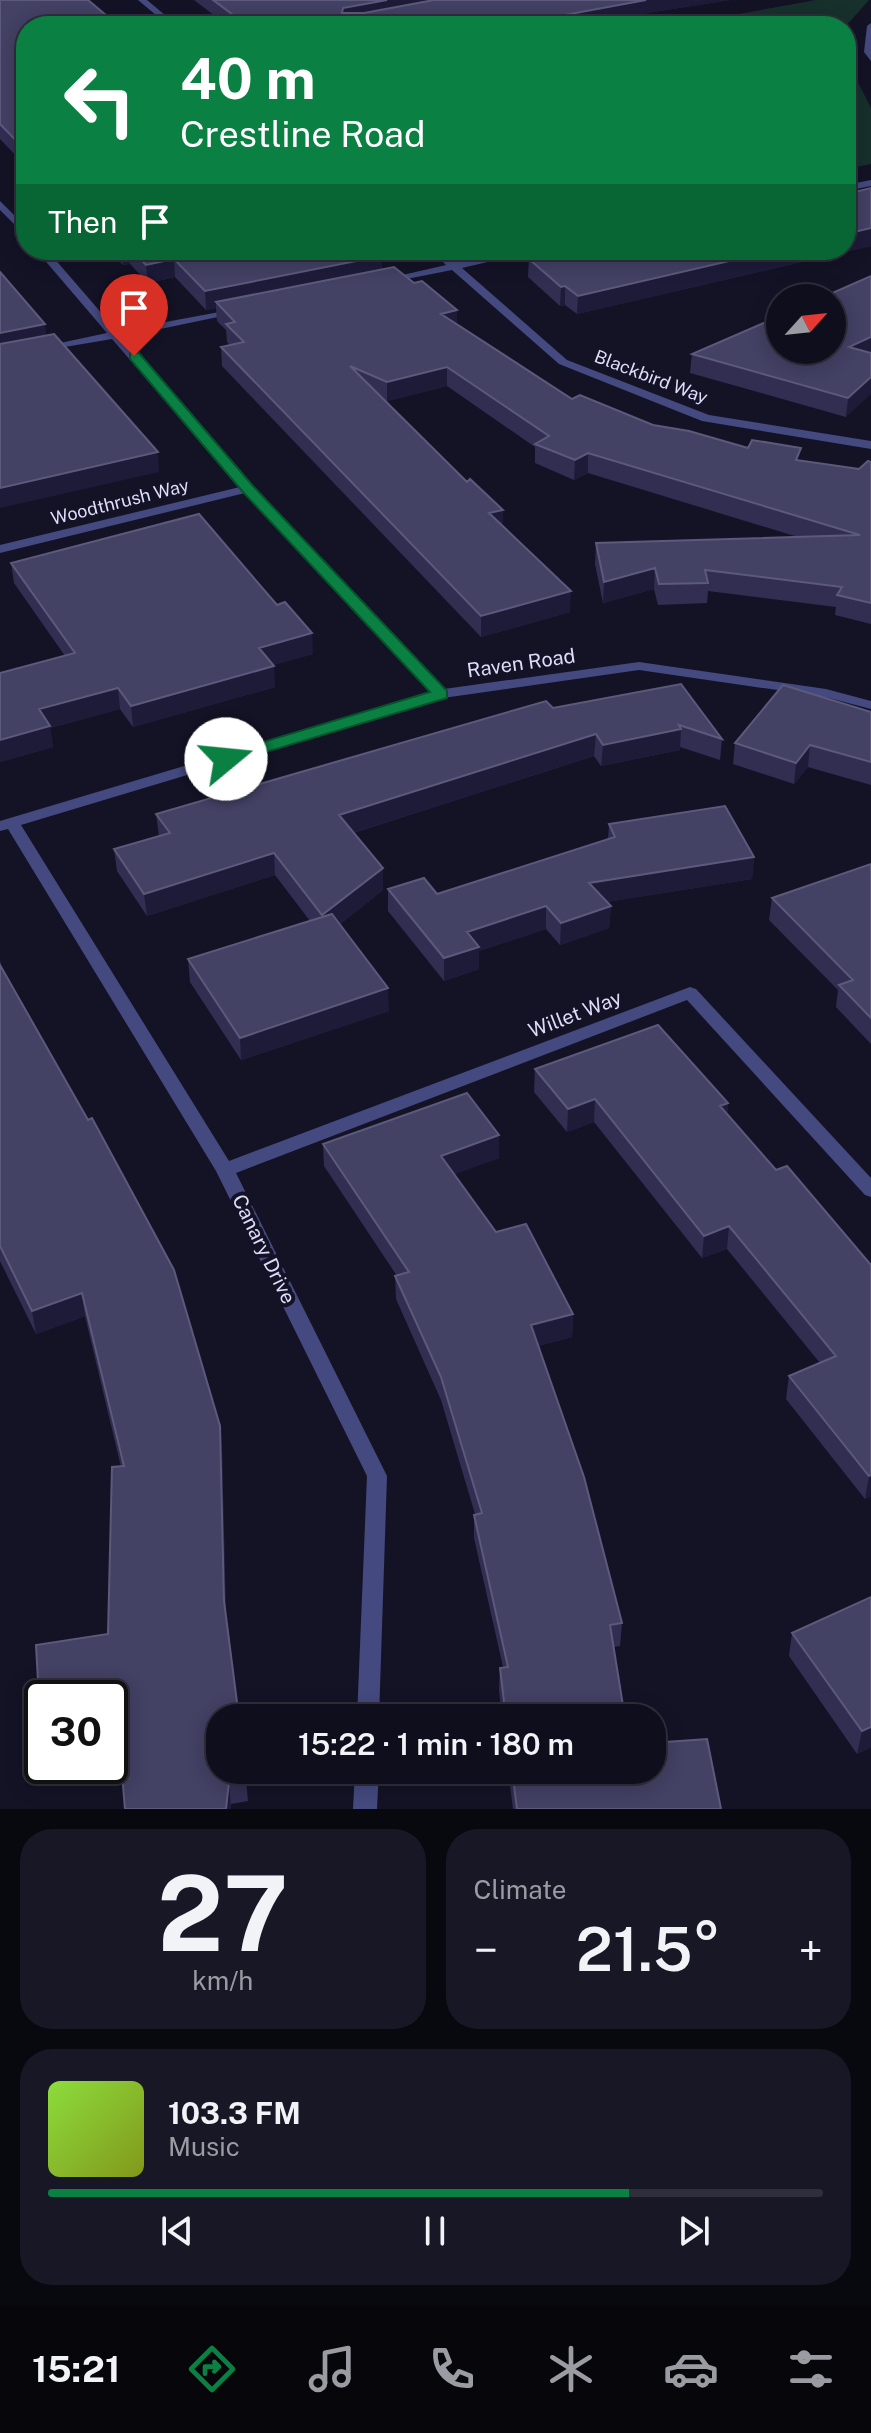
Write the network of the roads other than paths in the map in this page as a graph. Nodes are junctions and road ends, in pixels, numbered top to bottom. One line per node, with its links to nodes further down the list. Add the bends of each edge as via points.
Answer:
1 (142, 0): 2 (street)
2 (162, 16)
3 (871, 26): 4 (street)
4 (871, 58)
5 (0, 204): 6 (street)
6 (16, 222)
7 (50, 260): 13 (street)
8 (447, 260): 10 (street, Blackbird Way)
9 (484, 260): 10 (street)
10 (454, 266): 11 (street); 15 (street, Blackbird Way, via 563,362 592,375 706,418)
11 (377, 281)
12 (254, 306): 13 (street)
13 (115, 334): 14 (street); 16 (street)
14 (29, 352)
15 (871, 445)
16 (248, 489): 17 (street, Woodthrush Way); 18 (street)
17 (0, 549)
18 (441, 694): 19 (street, Raven Road, via 639,666 826,693); 20 (street, Raven Road)
19 (871, 705)
20 (6, 825): 21 (street, Canary Drive)
21 (225, 1170): 22 (street, Willet Way, via 690,993); 23 (street, Canary Drive, via 377,1476)
22 (871, 1190)
23 (369, 1704)
24 (366, 1784): 25 (street)
25 (365, 1809)

